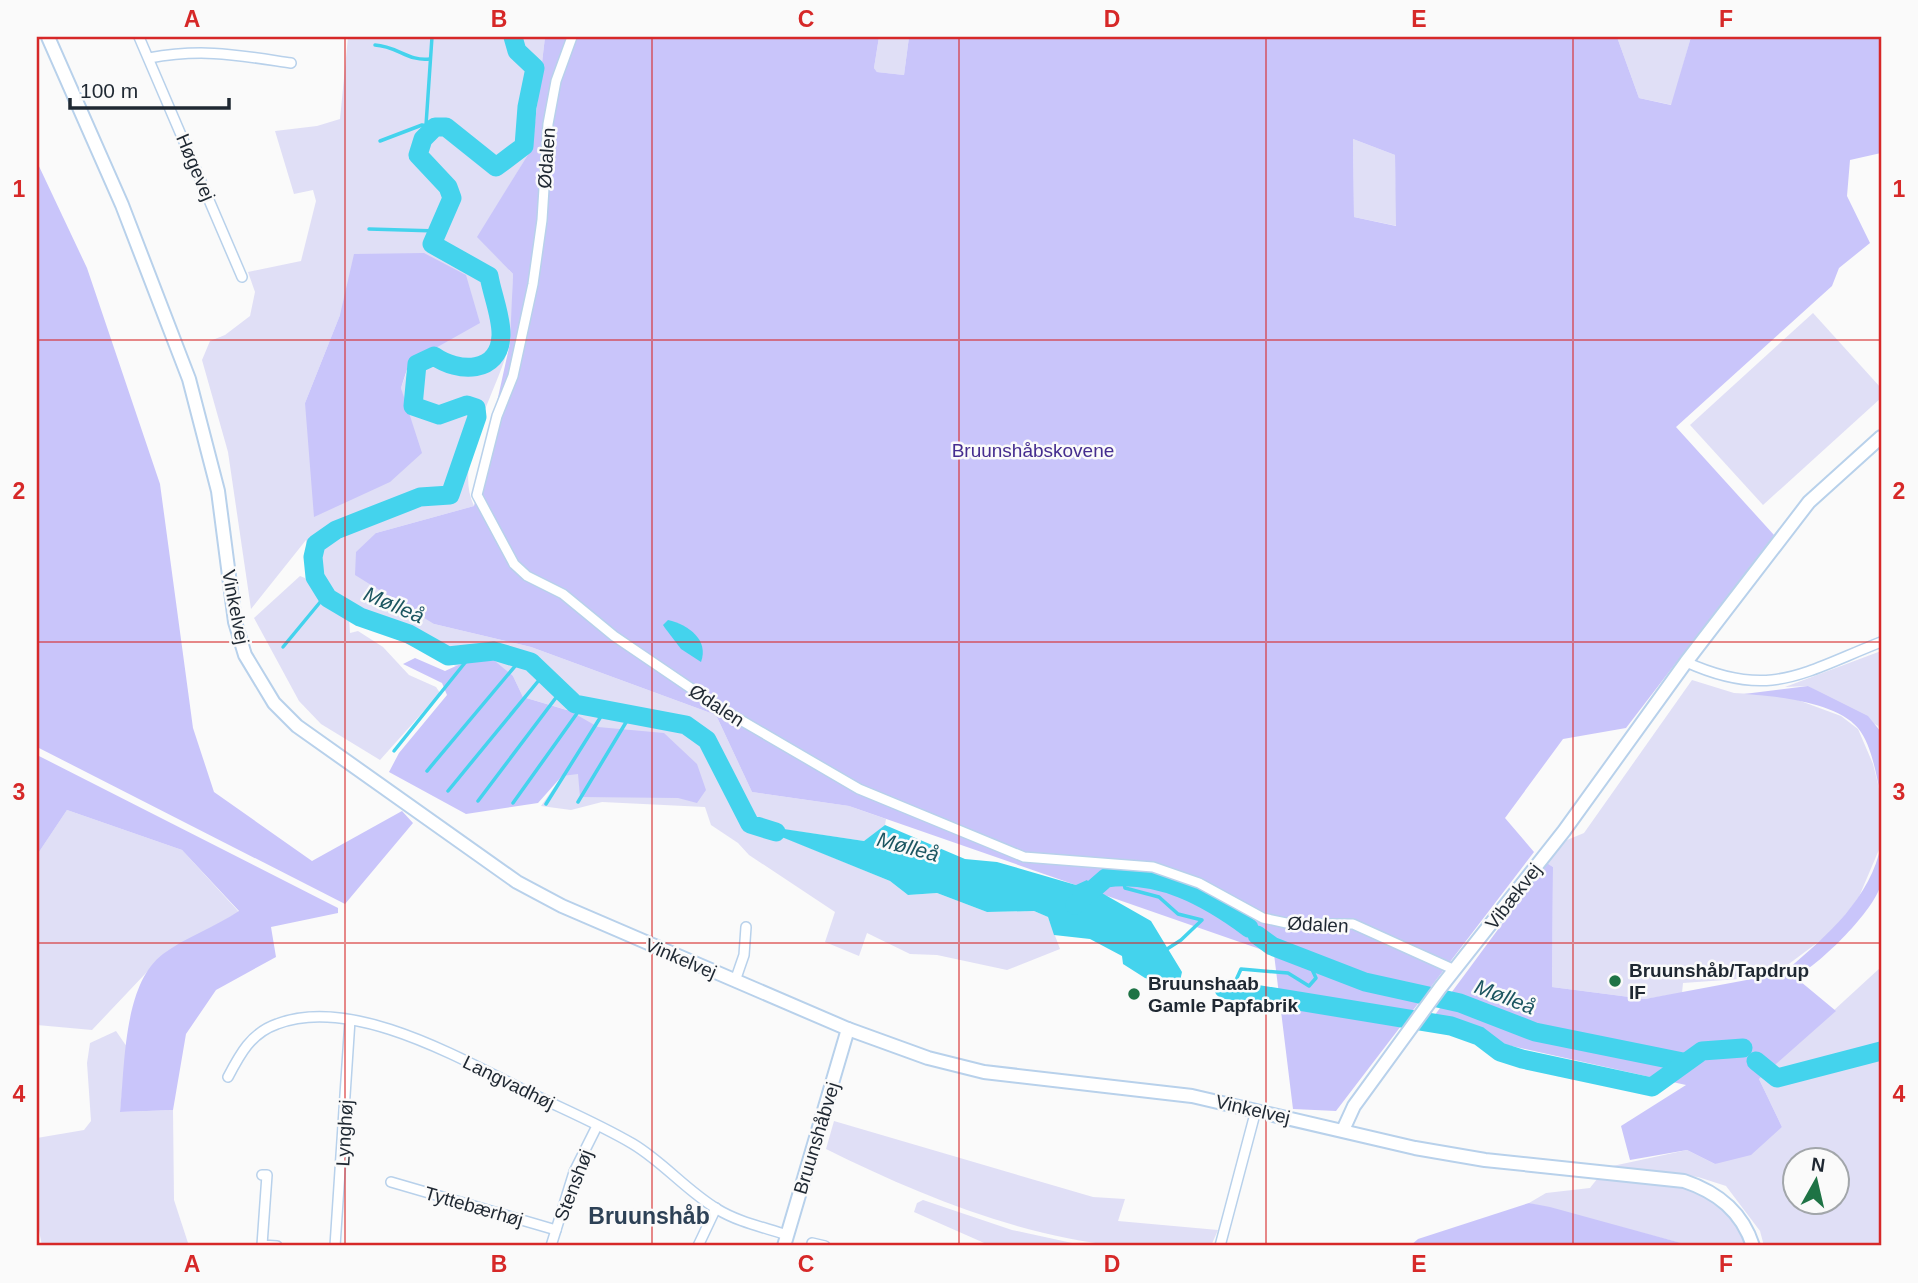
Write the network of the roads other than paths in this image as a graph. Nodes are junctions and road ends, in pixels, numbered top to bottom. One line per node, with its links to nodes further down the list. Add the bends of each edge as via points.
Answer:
1 (48, 37): 12 (street, Vinkelvej, via 122,205 190,379 218,491 235,622 245,654 274,703 298,726 517,882)
2 (139, 37): 4 (street, Høgevej)
3 (572, 37): 11 (street, Ødalen, via 556,81 548,124 534,284 513,376 496,416 477,495 514,564 720,708 859,789 1024,857 1153,867 1199,883 1263,918 1291,924 1353,924)
4 (149, 58): 5 (street, via 208,51); 6 (street, Høgevej)
5 (291, 63)
6 (242, 277)
7 (1881, 437): 9 (street, Vibækvej, via 1809,502)
8 (1881, 642): 9 (street, via 1770,682 1731,680)
9 (1686, 662): 11 (street, Vibækvej, via 1564,831)
10 (746, 927): 12 (street, Vinkelvej, via 744,955)
11 (1455, 970): 18 (street, Vibækvej, via 1354,1106)
12 (735, 981): 14 (street, Vinkelvej)
13 (350, 1020): 15 (street, Langvadhøj, via 306,1017 275,1024 244,1047); 17 (street, Langvadhøj, via 412,1035); 26 (street, Lynghøj)
14 (848, 1030): 16 (street, Vinkelvej, via 984,1072 1151,1090); 23 (street, Bruunshåbvej)
15 (228, 1077)
16 (1256, 1110): 18 (street, Vinkelvej); 30 (street)
17 (597, 1126): 21 (street, Langvadhøj, via 634,1145); 22 (street, Stenshøj, via 574,1172)
18 (1343, 1130): 31 (street, Vinkelvej, via 1485,1160 1684,1181 1706,1188 1727,1203)
19 (262, 1175): 25 (street, via 267,1175 262,1245)
20 (391, 1182): 22 (street, Tyttebærhøj)
21 (716, 1208): 23 (street, Langvadhøj); 28 (street)
22 (556, 1230): 27 (street, Stenshøj)
23 (785, 1240)
24 (812, 1243): 29 (street)
25 (277, 1246)
26 (335, 1246)
27 (551, 1246)
28 (698, 1246)
29 (825, 1246)
30 (1220, 1246)
31 (1753, 1246)

